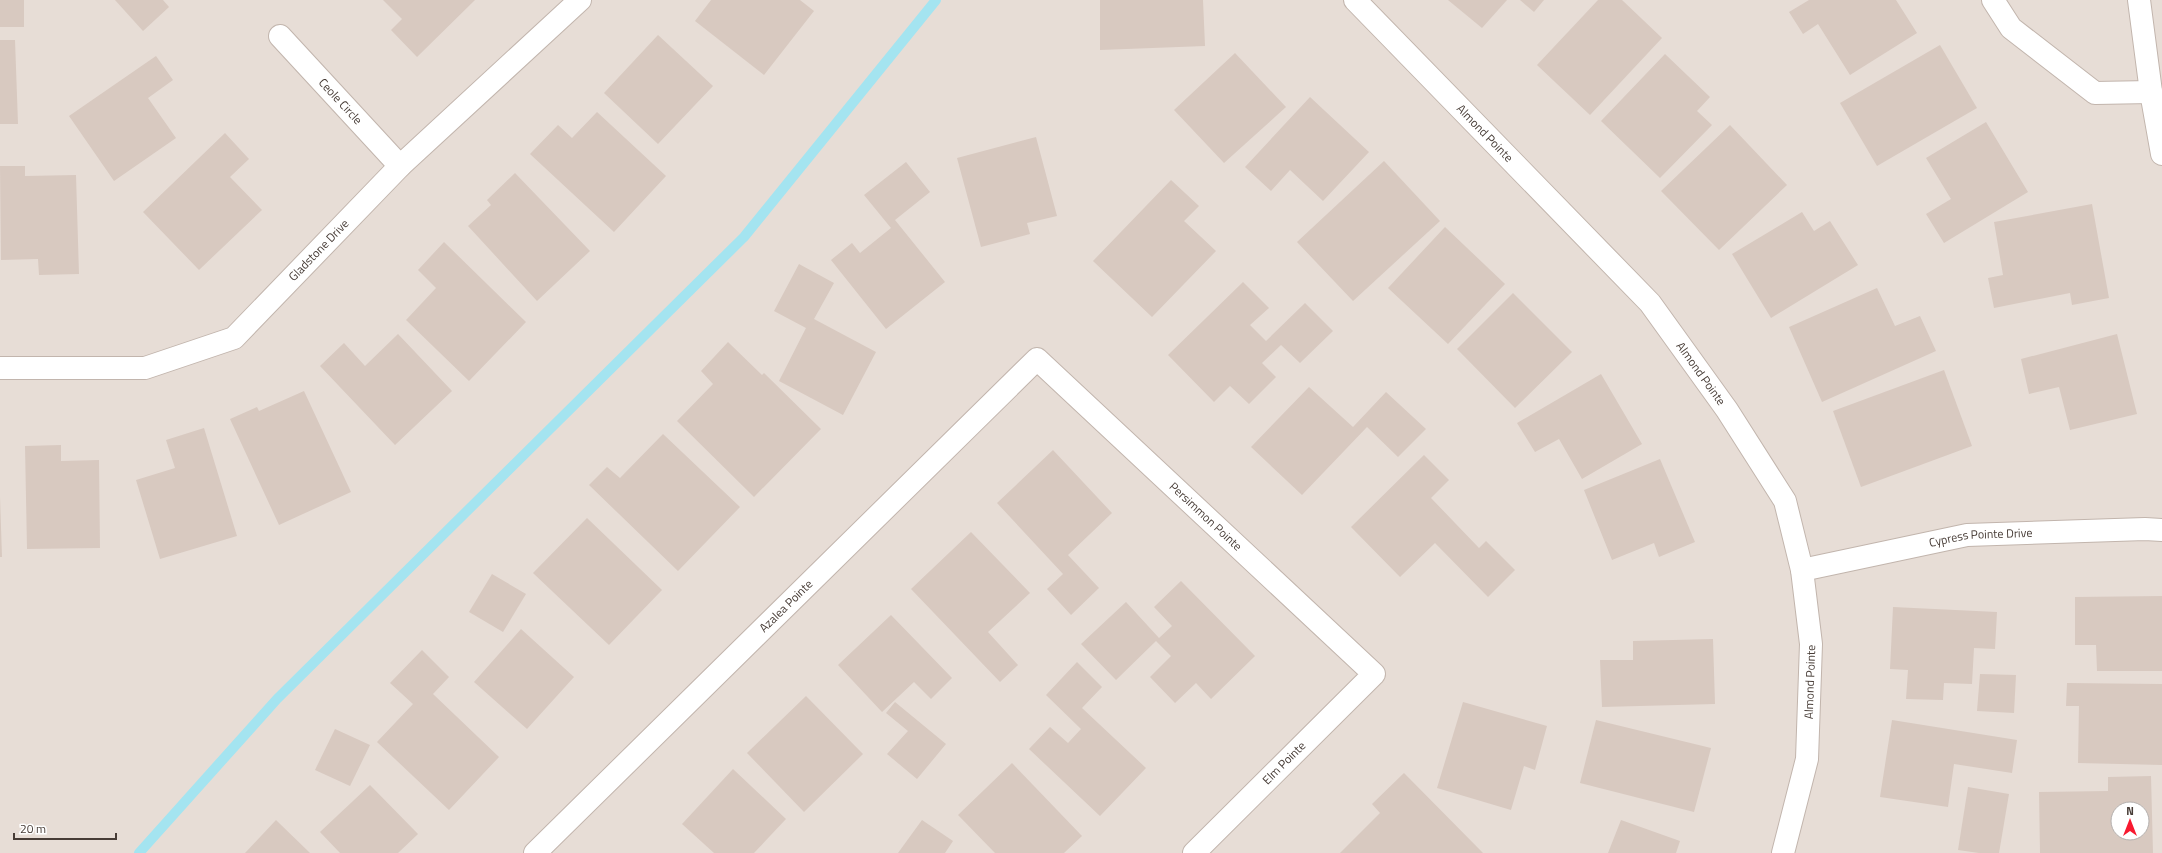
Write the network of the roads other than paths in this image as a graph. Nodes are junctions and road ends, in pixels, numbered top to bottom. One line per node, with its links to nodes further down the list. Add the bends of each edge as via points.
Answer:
1 (580, 0): 8 (street, Gladstone Drive)
2 (1356, 0): 12 (street, Almond Pointe, via 1650,303 1726,410 1785,501)
3 (1993, 0): 6 (street, via 2011,28 2095,93)
4 (2139, 0): 6 (street)
5 (280, 36): 8 (street, Ceole Circle)
6 (2151, 92): 7 (street)
7 (2162, 154)
8 (400, 166): 10 (street, Gladstone Drive, via 234,338 145,368)
9 (1037, 359): 13 (street, Persimmon Pointe); 14 (street, Azalea Pointe)
10 (0, 368)
11 (2162, 530): 12 (street, Cypress Pointe Drive, via 1967,535)
12 (1802, 570): 16 (street, Almond Pointe, via 1812,644 1807,759)
13 (1374, 674): 15 (street, Elm Pointe)
14 (535, 853)
15 (1194, 853)
16 (1783, 853)

